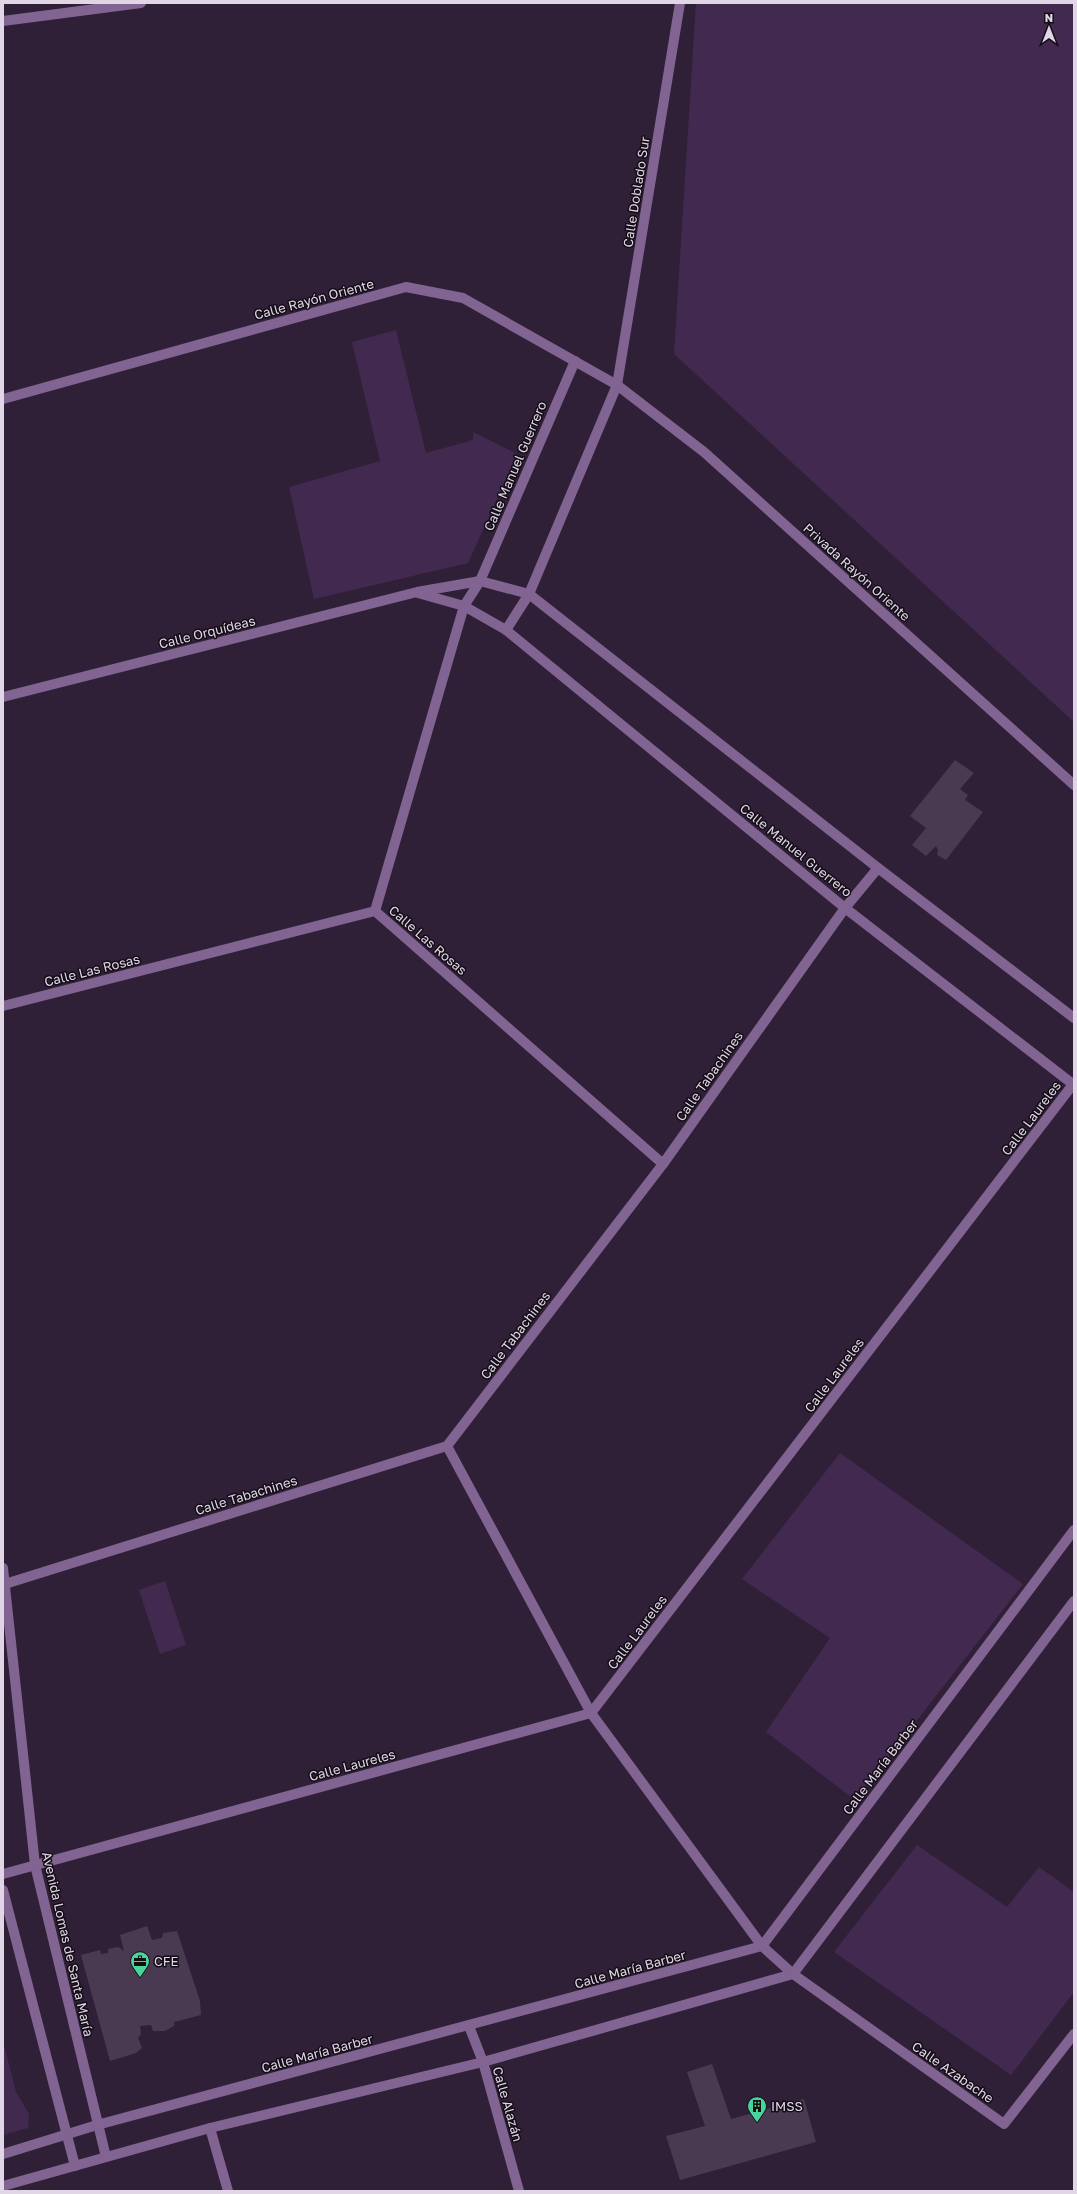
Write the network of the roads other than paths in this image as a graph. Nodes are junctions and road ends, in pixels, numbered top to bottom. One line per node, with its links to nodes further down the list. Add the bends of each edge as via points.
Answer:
1 (141, 3): 3 (street)
2 (680, 3): 5 (street, Calle Doblado Sur)
3 (3, 21)
4 (575, 361): 5 (street, Calle Rayón Oriente); 6 (street, Calle Rayón Oriente, via 463,298 406,287); 7 (street, Calle Manuel Guerrero)
5 (617, 385): 9 (street); 13 (street, Privada Rayón Oriente, via 704,452)
6 (3, 399)
7 (480, 581): 8 (street, Calle Orquídeas); 9 (street); 10 (street, Calle Manuel Guerrero)
8 (417, 592): 10 (street); 12 (street, Calle Orquídeas)
9 (529, 594): 11 (street); 14 (street)
10 (464, 606): 11 (street, Calle Manuel Guerrero); 16 (street)
11 (506, 630): 15 (street, Calle Manuel Guerrero)
12 (3, 697)
13 (1074, 785)
14 (878, 868): 15 (street, Calle Tabachines); 18 (street)
15 (845, 908): 19 (street, Calle Manuel Guerrero); 20 (street, Calle Tabachines)
16 (375, 910): 17 (street, Calle Las Rosas); 20 (street, Calle Las Rosas)
17 (3, 1006)
18 (1074, 1018)
19 (1074, 1084): 26 (street, Calle Laureles)
20 (663, 1164): 21 (street, Calle Tabachines)
21 (447, 1446): 24 (street, Calle Tabachines); 26 (street)
22 (1074, 1530): 30 (street, Calle María Barber)
23 (3, 1568): 24 (street, Avenida Lomas de Santa María)
24 (5, 1584): 27 (street, Avenida Lomas de Santa María)
25 (1074, 1601): 31 (street)
26 (591, 1713): 27 (street, Calle Laureles); 30 (street)
27 (35, 1865): 28 (street, Calle Laureles); 35 (street, Avenida Lomas de Santa María)
28 (3, 1874)
29 (3, 1890): 37 (street)
30 (762, 1946): 31 (street); 32 (street, Calle María Barber)
31 (793, 1974): 33 (street, Calle Azabache, via 1004,2124); 34 (street)
32 (469, 2026): 34 (street, Calle Alazán); 35 (street, Calle María Barber)
33 (1074, 2034)
34 (482, 2062): 36 (street); 43 (street, Calle Alazán)
35 (96, 2125): 37 (street, Calle María Barber); 39 (street, Avenida Lomas de Santa María)
36 (210, 2128): 39 (street); 42 (street)
37 (67, 2135): 38 (street, Calle María Barber); 40 (street)
38 (3, 2154)
39 (106, 2157): 40 (street)
40 (75, 2166): 41 (street)
41 (3, 2186)
42 (228, 2191)
43 (519, 2191)

